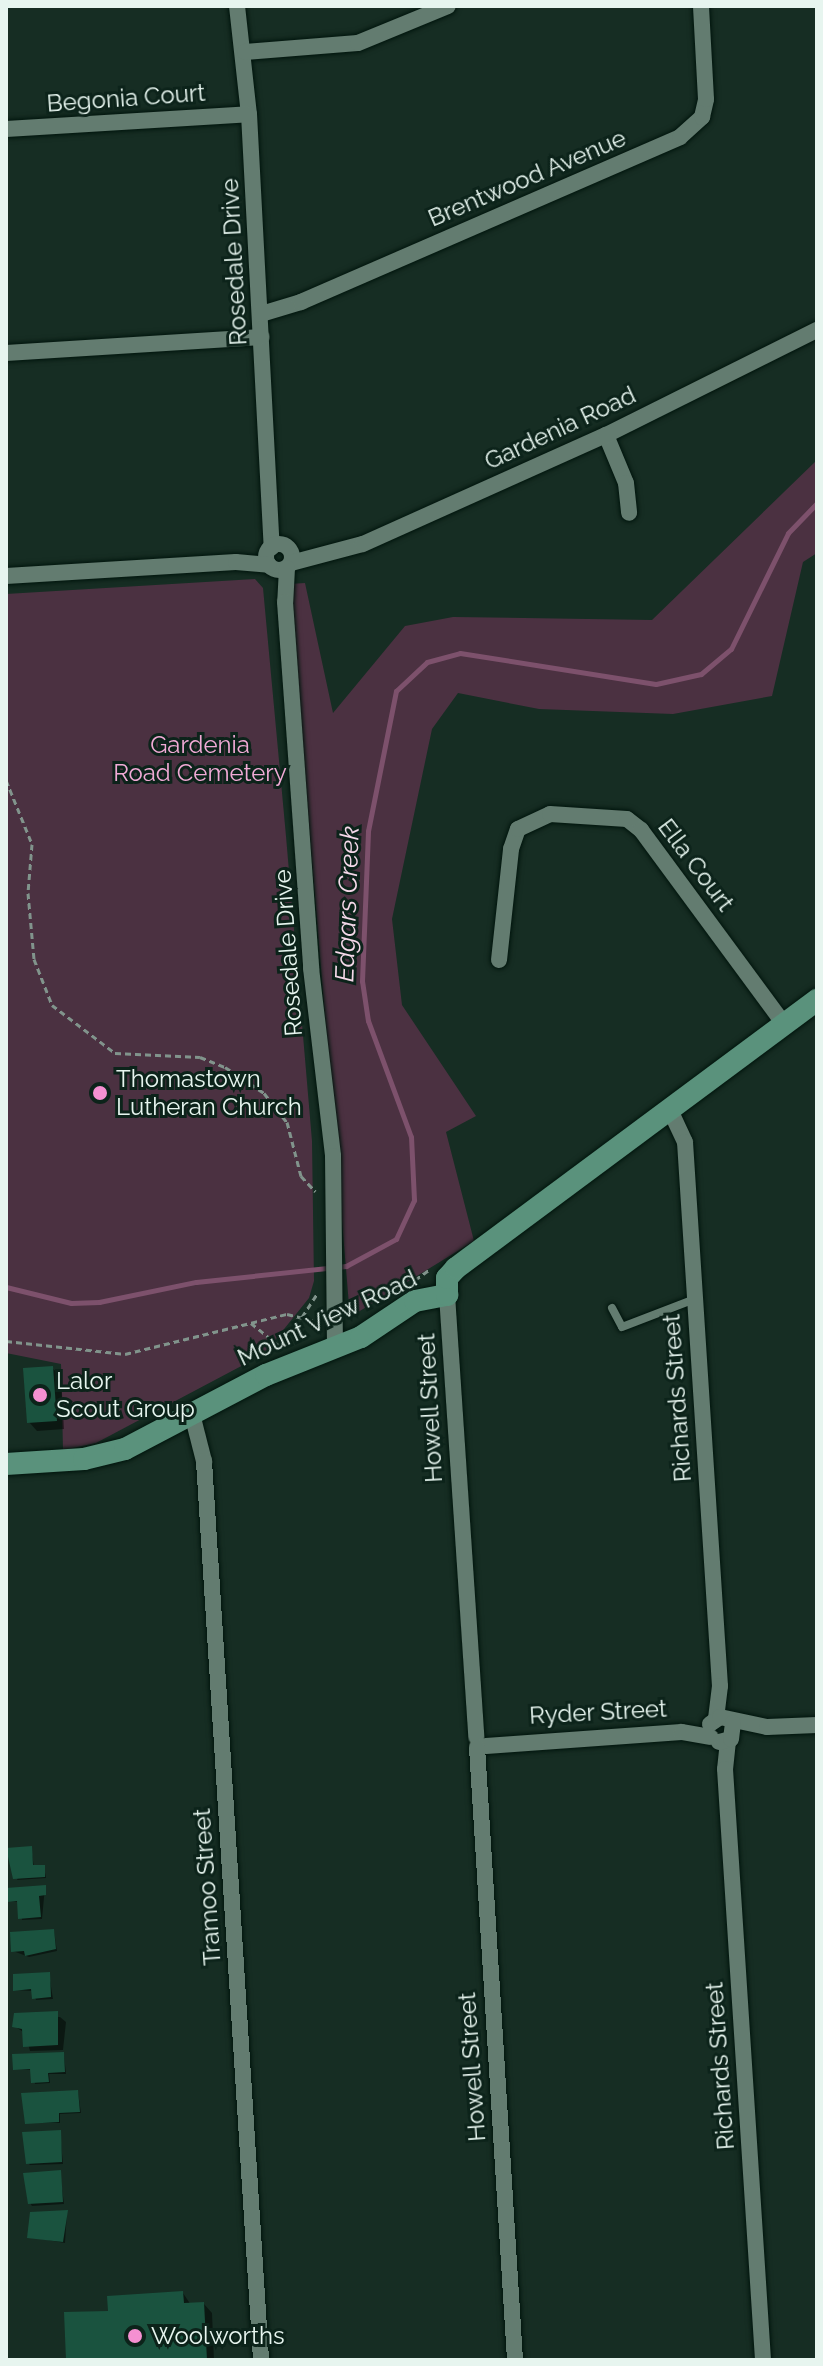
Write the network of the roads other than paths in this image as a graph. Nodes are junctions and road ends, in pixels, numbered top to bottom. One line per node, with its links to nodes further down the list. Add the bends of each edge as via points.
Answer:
1 (237, 6): 4 (street, Rosedale Drive)
2 (448, 6): 4 (street, via 358,43)
3 (701, 6): 7 (street, Brentwood Avenue, via 706,99 702,117 680,137 301,302)
4 (245, 52): 5 (street, Rosedale Drive)
5 (249, 114): 6 (street, Begonia Court); 7 (street, Rosedale Drive)
6 (6, 129)
7 (261, 314): 9 (street, Rosedale Drive)
8 (817, 330): 11 (street, Gardenia Road)
9 (262, 337): 10 (street); 13 (street, Rosedale Drive)
10 (6, 353)
11 (606, 435): 12 (street, via 626,483); 13 (street, Gardenia Road, via 363,544 318,556)
12 (629, 513)
13 (279, 557): 14 (street, Gardenia Road); 22 (street, Rosedale Drive, via 311,968 333,1156 326,1283)
14 (6, 576)
15 (499, 960): 17 (street, Ella Court, via 518,829 550,814 627,819 641,830)
16 (817, 1000): 17 (street, Mount View Road)
17 (784, 1024): 18 (street, Mount View Road)
18 (670, 1110): 19 (street, Mount View Road, via 456,1268 447,1278); 20 (street, Richards Street, via 684,1133)
19 (447, 1295): 22 (street, Mount View Road, via 415,1301); 27 (street, Howell Street, via 474,1710)
20 (695, 1299): 21 (lane, via 622,1327); 26 (street, Richards Street)
21 (612, 1308)
22 (335, 1348): 23 (street, Mount View Road)
23 (192, 1414): 24 (street, Mount View Road, via 114,1453); 28 (street, Tramoo Street, via 204,1461)
24 (6, 1464)
25 (817, 1725): 26 (street, Ryder Street)
26 (722, 1730): 27 (street, Ryder Street); 30 (street, Richards Street)
27 (482, 1742): 29 (street, Howell Street, via 478,1771)
28 (261, 2360)
29 (515, 2360)
30 (763, 2360)

